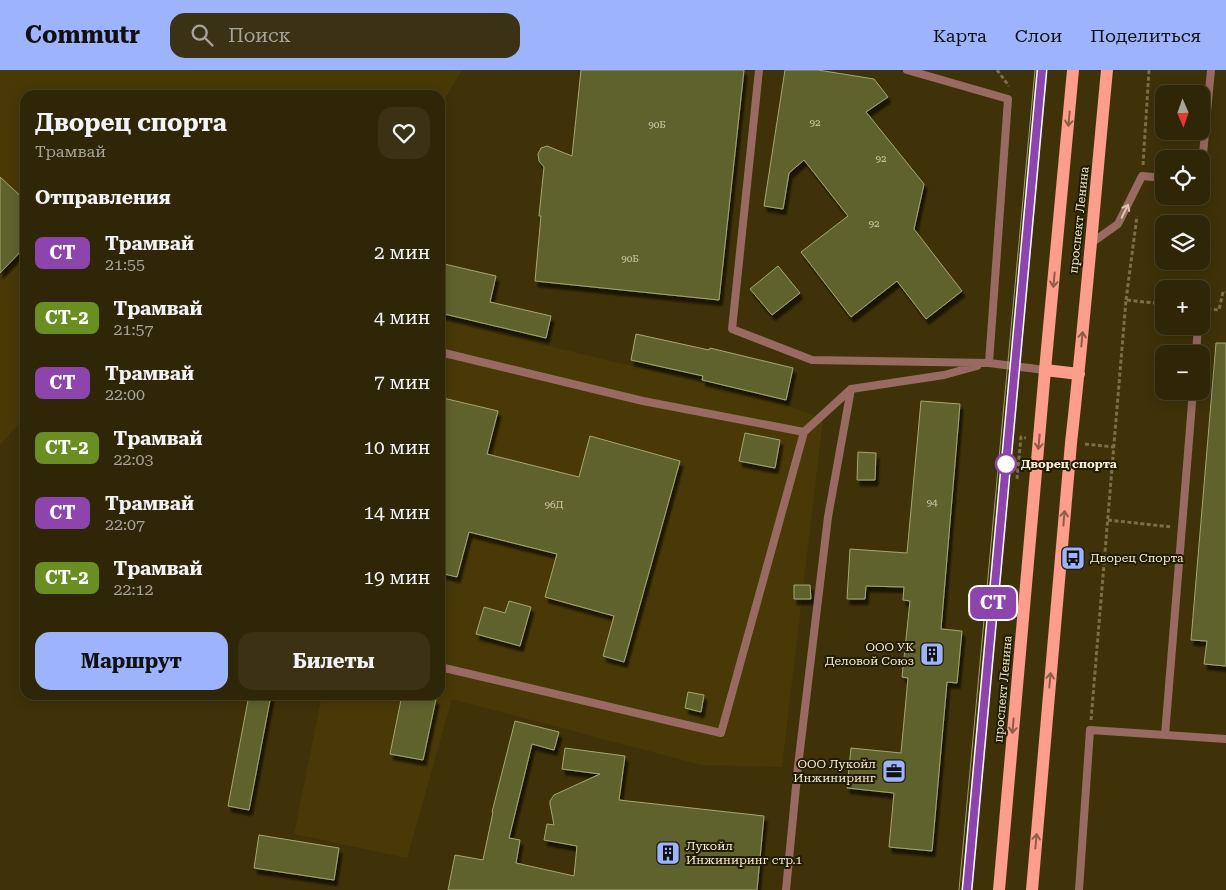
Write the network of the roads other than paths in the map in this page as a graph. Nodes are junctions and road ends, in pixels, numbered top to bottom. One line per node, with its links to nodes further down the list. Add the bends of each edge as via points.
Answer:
1 (760, 70): 10 (lane, via 732,329 812,360)
2 (907, 70): 10 (lane, via 1008,99)
3 (1074, 70): 11 (main road, проспект Ленина, one-way to 11)
4 (1108, 70): 8 (main road, проспект Ленина)
5 (1211, 70): 6 (lane)
6 (1203, 150)
7 (1155, 177): 8 (lane, one-way to 7, via 1118,224 1142,176)
8 (1090, 244): 12 (main road, проспект Ленина, one-way to 8)
9 (445, 353): 15 (lane, via 643,401)
10 (989, 363): 11 (lane); 13 (lane)
11 (1045, 370): 12 (main road); 20 (main road, проспект Ленина, one-way to 20)
12 (1078, 374): 21 (main road, проспект Ленина, one-way to 12)
13 (851, 389): 15 (lane); 19 (lane, via 828,517)
14 (1192, 400): 17 (lane)
15 (804, 432): 16 (lane, via 721,733)
16 (445, 668)
17 (1165, 735): 18 (lane); 22 (lane, via 1090,730)
18 (1226, 739)
19 (786, 890)
20 (999, 890)
21 (1032, 890)
22 (1079, 890)

